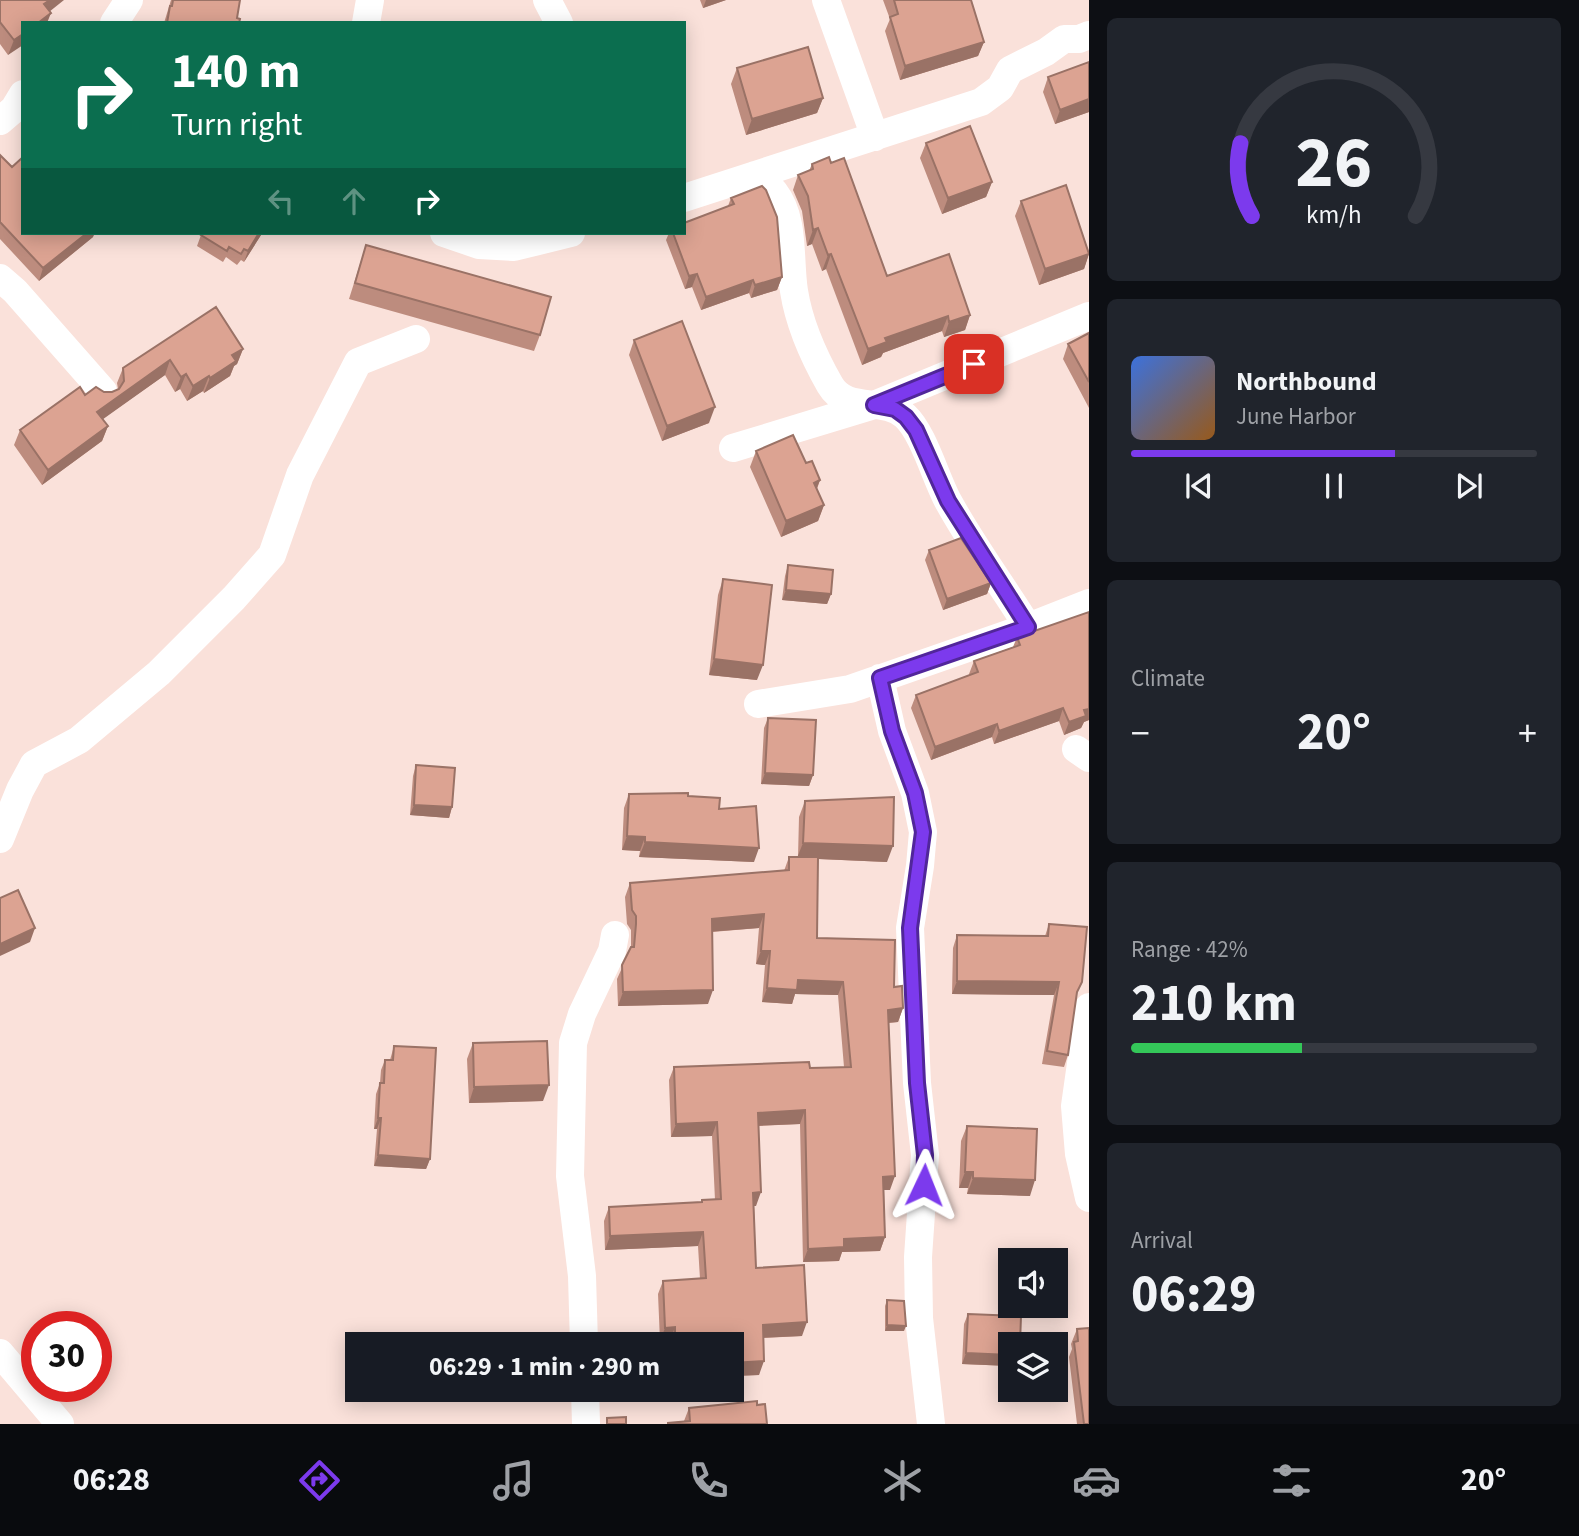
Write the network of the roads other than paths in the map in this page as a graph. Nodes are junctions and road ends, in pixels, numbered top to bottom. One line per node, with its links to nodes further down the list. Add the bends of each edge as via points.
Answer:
1 (129, 0): 5 (street)
2 (370, 0): 6 (street)
3 (547, 0): 7 (street)
4 (826, 0): 9 (street)
5 (115, 21)
6 (366, 21)
7 (558, 21)
8 (1089, 35): 9 (street, via 1064,39 1010,70 1000,88 981,102)
9 (875, 137): 10 (street)
10 (755, 175): 11 (street); 18 (street, via 781,204 788,227 794,292 830,385 847,402)
11 (686, 197)
12 (449, 235): 13 (street, via 478,246 514,247)
13 (563, 235)
14 (0, 278): 17 (street)
15 (1089, 316): 18 (street)
16 (416, 339): 24 (street, via 358,362 300,475 272,555 159,673 79,740 34,764)
17 (103, 391)
18 (874, 405): 19 (street); 21 (street, via 895,409 916,430 948,501)
19 (733, 448)
20 (1089, 603): 21 (street)
21 (1028, 627): 22 (street)
22 (880, 678): 23 (street, via 841,691); 33 (street, via 923,832 910,928 925,1155 919,1318)
23 (758, 704)
24 (0, 839)
25 (615, 935): 28 (street, via 573,1043 570,1176)
26 (1089, 1007): 27 (street, via 1075,1106)
27 (1089, 1198)
28 (584, 1332)
29 (0, 1353): 31 (street)
30 (585, 1402): 32 (street)
31 (60, 1424)
32 (586, 1424)
33 (931, 1424)

